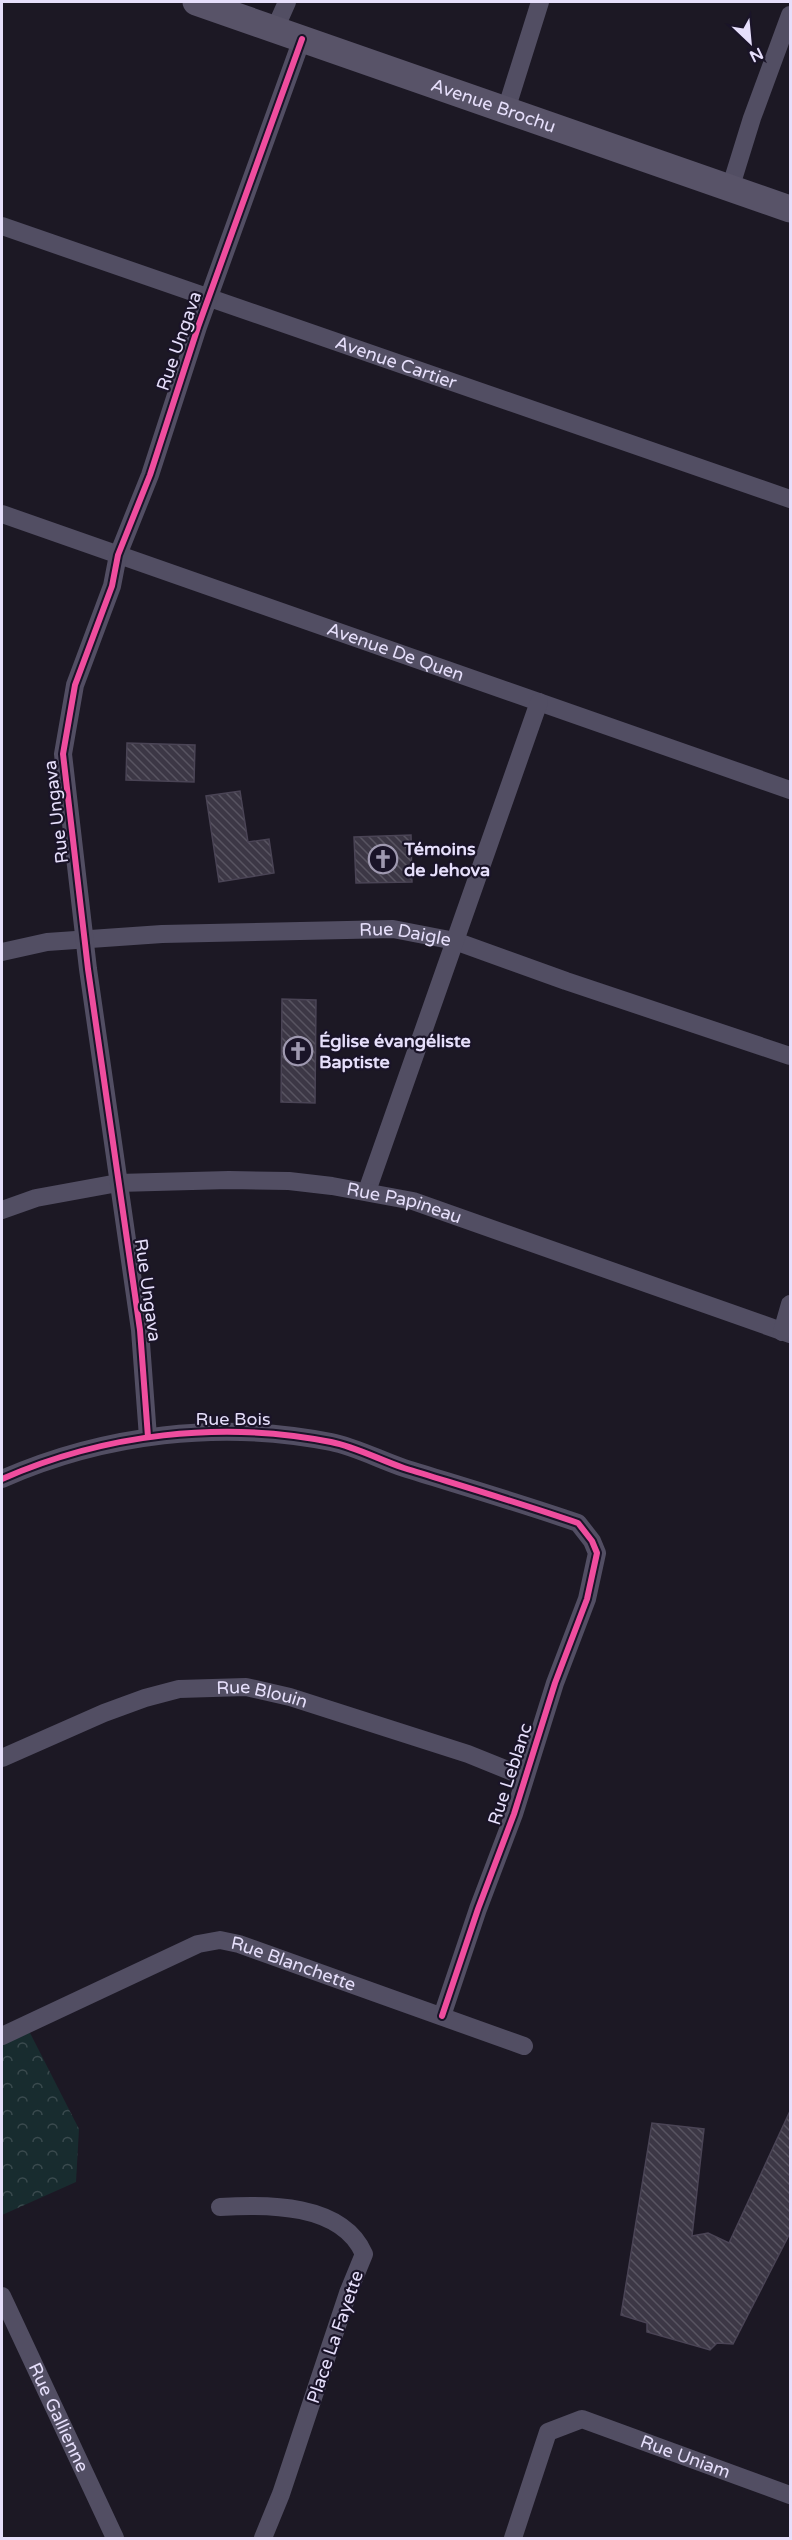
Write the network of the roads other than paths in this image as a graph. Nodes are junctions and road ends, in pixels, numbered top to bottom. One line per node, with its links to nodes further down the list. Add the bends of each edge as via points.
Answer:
1 (196, 2): 5 (street, Avenue Brochu)
2 (287, 2): 5 (street)
3 (540, 2): 7 (street)
4 (790, 15): 8 (street)
5 (275, 29): 6 (street, Avenue Brochu)
6 (302, 39): 7 (street, Avenue Brochu); 11 (street, Rue Ungava)
7 (506, 110): 8 (street, Avenue Brochu)
8 (730, 189): 9 (street, Avenue Brochu)
9 (790, 210)
10 (2, 226): 11 (street, Avenue Cartier)
11 (210, 298): 12 (street, Avenue Cartier); 14 (street, Rue Ungava, via 150,475)
12 (790, 499)
13 (2, 514): 14 (street, Avenue De Quen)
14 (118, 555): 15 (street, Avenue De Quen); 17 (street, Rue Ungava, via 112,586 75,685 63,754)
15 (539, 702): 16 (street, Avenue De Quen); 18 (street)
16 (790, 790)
17 (85, 941): 18 (street, Rue Daigle, via 173,934 393,929); 19 (street, Rue Daigle, via 47,942); 21 (street, Rue Ungava)
18 (455, 941): 20 (street, Rue Daigle); 22 (street)
19 (2, 952)
20 (790, 1056)
21 (118, 1183): 22 (street, Rue Papineau, via 289,1181); 23 (street, Rue Papineau, via 36,1198); 26 (street, Rue Ungava, via 140,1330)
22 (367, 1191): 25 (street, Rue Papineau, via 413,1201)
23 (2, 1210)
24 (790, 1304): 25 (street)
25 (786, 1333)
26 (148, 1437): 27 (street, Rue Bois, via 82,1450); 28 (street, Rue Bois, via 256,1434 333,1442 578,1523)
27 (2, 1479)
28 (592, 1541): 30 (street, Rue Leblanc, via 597,1553 587,1599)
29 (2, 1758): 30 (street, Rue Blouin, via 145,1698 179,1689 246,1687 290,1697 468,1754)
30 (525, 1777): 31 (street, Rue Leblanc)
31 (442, 2016): 32 (street, Rue Blanchette, via 220,1940 198,1944); 33 (street, Rue Blanchette)
32 (2, 2036)
33 (524, 2046)
34 (219, 2207): 38 (street, Place La Fayette, via 281,2206 325,2218 357,2239 364,2254)
35 (2, 2296): 37 (street, Rue Gallienne)
36 (790, 2495): 39 (street, Rue Uniam, via 582,2419 548,2432)
37 (115, 2538)
38 (263, 2538)
39 (513, 2538)

